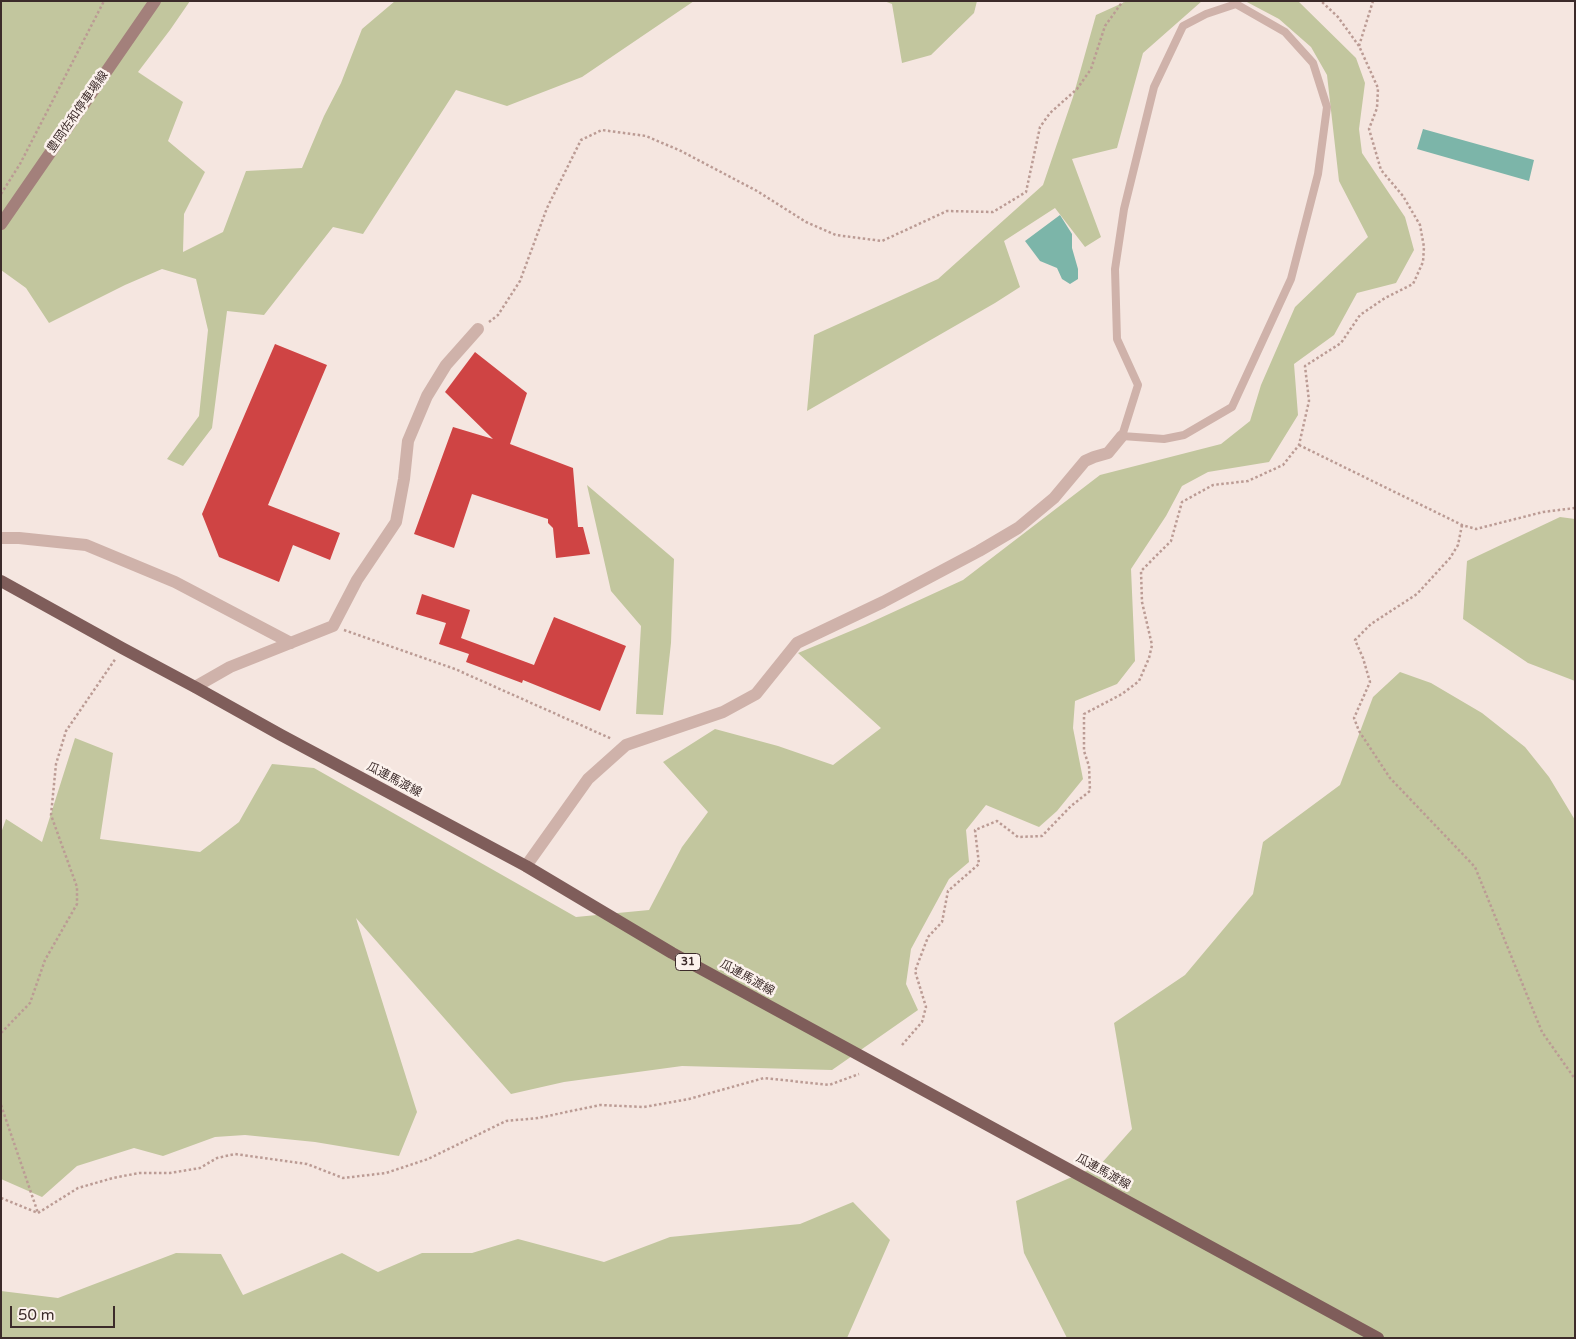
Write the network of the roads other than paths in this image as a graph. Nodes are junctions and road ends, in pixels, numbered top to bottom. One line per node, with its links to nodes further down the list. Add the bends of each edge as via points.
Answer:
1 (156, 1): 2 (main road, 豊岡佐和停車場線)
2 (1, 224)
3 (478, 329): 7 (street, via 446,366 426,396 408,441 396,522 357,580 333,626)
4 (1122, 436): 4 (lane, via 1138,385 1117,339 1116,269 1124,209 1154,87 1183,26 1236,4 1285,32 1313,63 1327,107 1318,174 1291,279 1232,407 1184,436 1164,440); 9 (street, via 1108,453 1085,462 1054,498 1018,528 884,602 797,643 756,694 723,712 626,745 588,779)
5 (1, 538): 7 (street, via 86,545 175,582)
6 (1, 581): 8 (main road, 瓜連馬渡線 / 31)
7 (291, 643): 8 (street, via 230,667)
8 (195, 686): 9 (main road, 瓜連馬渡線 / 31, via 281,736)
9 (526, 866): 10 (main road, 瓜連馬渡線 / 31, via 672,953)
10 (1378, 1338)

